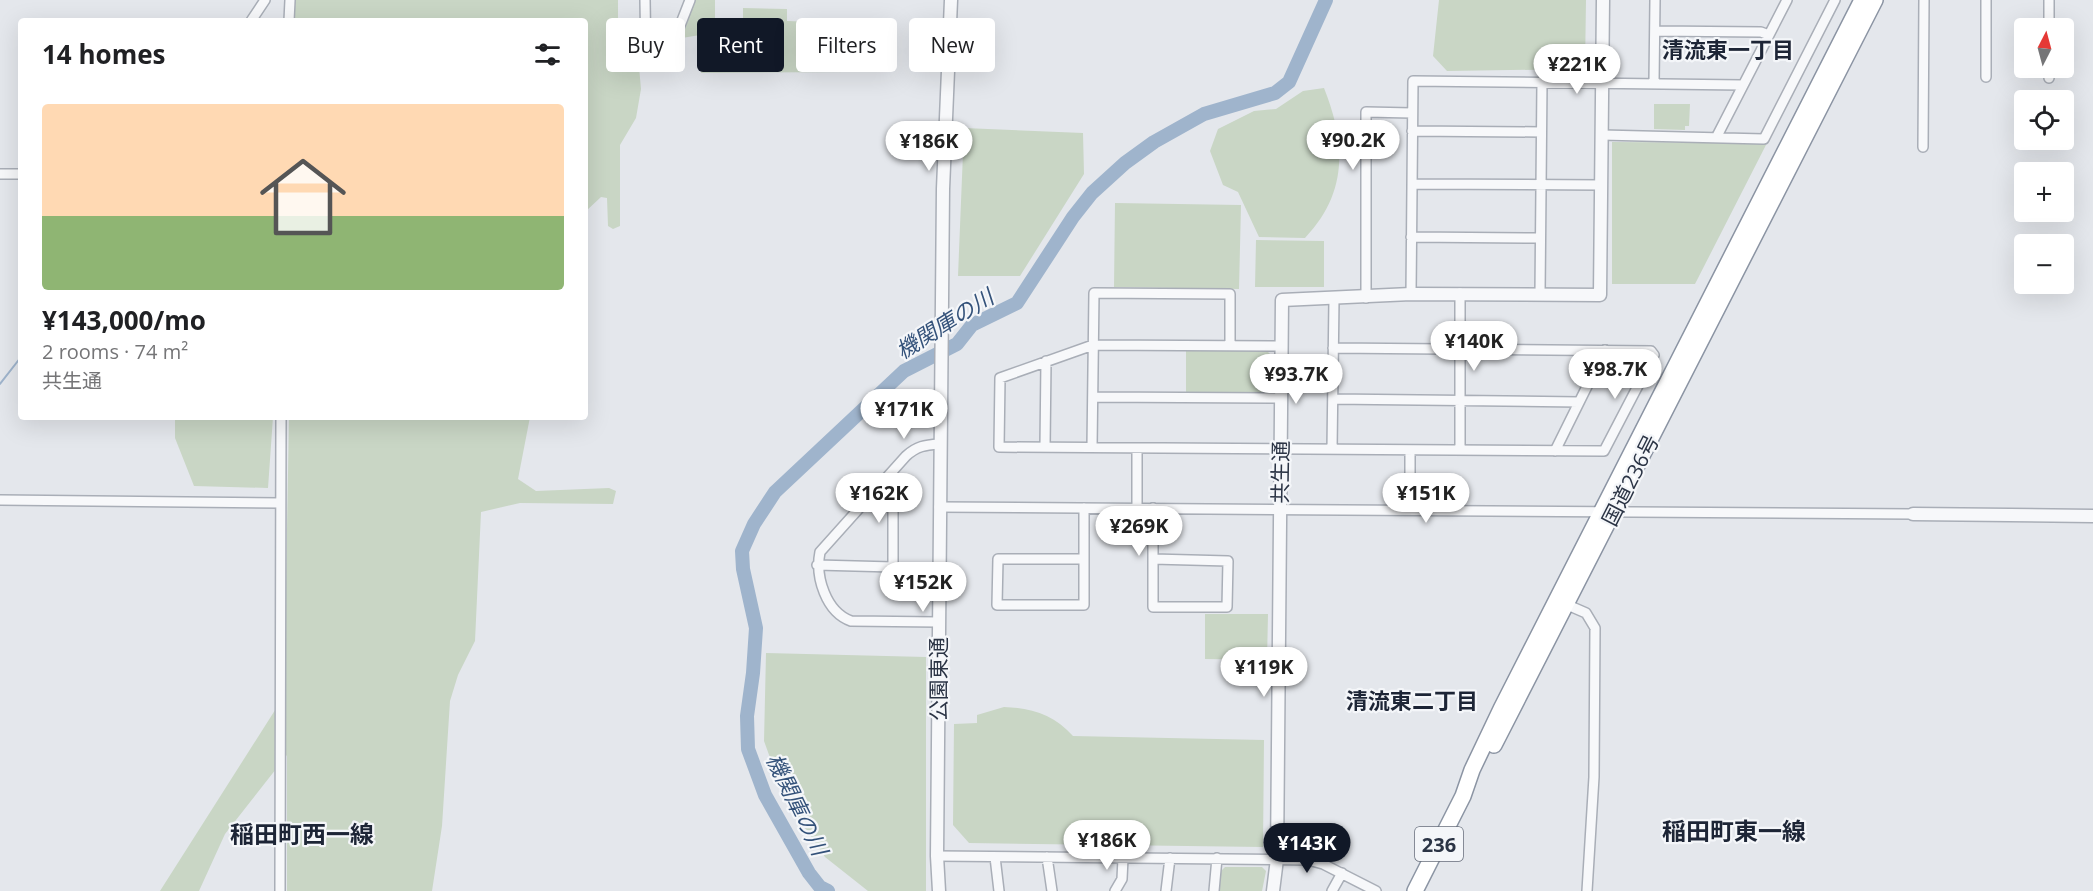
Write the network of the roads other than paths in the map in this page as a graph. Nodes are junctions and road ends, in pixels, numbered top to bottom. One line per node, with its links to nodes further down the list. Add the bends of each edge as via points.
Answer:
1 (265, 0): 15 (street)
2 (290, 0): 16 (street)
3 (645, 0): 4 (street, via 646,61 664,64)
4 (690, 0)
5 (951, 0): 56 (street, 公園東通)
6 (1603, 0): 21 (street)
7 (1655, 0): 18 (street)
8 (1786, 0): 19 (street)
9 (1835, 0): 29 (street, via 1764,139)
10 (1862, 0): 74 (highway, 国道236号 / 236)
11 (1875, 0): 74 (highway, 国道236号 / 236)
12 (1924, 0): 30 (street)
13 (1986, 0): 20 (street)
14 (2049, 0): 17 (street)
15 (253, 18)
16 (289, 18)
17 (2049, 18)
18 (1655, 31): 19 (street); 23 (street)
19 (1769, 35): 24 (street)
20 (1986, 77)
21 (1603, 81): 22 (street); 23 (street); 28 (street)
22 (1542, 82): 25 (street, via 1413,81); 27 (street)
23 (1654, 82): 24 (street)
24 (1742, 85): 29 (street)
25 (1412, 113): 26 (street); 41 (street, via 1366,112)
26 (1412, 131): 27 (street); 33 (street)
27 (1541, 132): 34 (street)
28 (1602, 135): 29 (street); 35 (street)
29 (1716, 138)
30 (1923, 147)
31 (0, 174): 32 (street)
32 (18, 174)
33 (1412, 183): 34 (street); 36 (street)
34 (1541, 184): 35 (street); 37 (street)
35 (1602, 185): 40 (street, 共生通, via 1600,295)
36 (1411, 237): 37 (street); 39 (street)
37 (1540, 238): 40 (street)
38 (1460, 293): 39 (street, 共生通); 40 (street, 共生通); 47 (street)
39 (1411, 294): 41 (street, 共生通)
40 (1540, 294)
41 (1366, 298): 42 (street, 共生通)
42 (1334, 300): 45 (street, 共生通, via 1282,300); 46 (street)
43 (1093, 345): 44 (street); 44 (street, via 1094,293 1230,294); 49 (street); 50 (street)
44 (1230, 345): 45 (street)
45 (1281, 346): 51 (street, 共生通)
46 (1333, 348): 47 (street); 52 (street)
47 (1461, 349): 48 (street); 53 (street)
48 (1605, 350): 54 (street); 64 (street, via 1651,351 1654,355 1604,451)
49 (1046, 361): 57 (street); 57 (street, via 1000,378 999,447)
50 (1093, 397): 51 (street); 58 (street)
51 (1281, 398): 60 (street, 共生通)
52 (1333, 399): 53 (street); 61 (street)
53 (1460, 400): 54 (street); 63 (street)
54 (1579, 402): 64 (street)
55 (281, 420): 67 (street)
56 (939, 444): 65 (street, via 914,448); 68 (street, 公園東通)
57 (1045, 447): 58 (street)
58 (1092, 447): 59 (street)
59 (1137, 448): 60 (street); 70 (street)
60 (1281, 449): 61 (street); 72 (street, 共生通)
61 (1332, 449): 62 (street)
62 (1410, 450): 63 (street); 73 (street)
63 (1460, 450): 64 (street)
64 (1555, 451)
65 (889, 476): 79 (street, via 820,552); 79 (street, via 893,486 893,567)
66 (0, 500): 67 (street)
67 (280, 503): 90 (street)
68 (939, 507): 69 (street); 81 (street, 公園東通)
69 (1084, 508): 70 (street); 77 (street)
70 (1137, 508): 71 (street)
71 (1153, 508): 72 (street); 78 (street)
72 (1280, 509): 73 (street); 88 (street, 共生通)
73 (1410, 510): 74 (street)
74 (1607, 513): 75 (street); 80 (highway, 国道236号 / 236)
75 (1913, 514): 76 (street)
76 (2093, 516)
77 (1084, 559): 77 (street, via 1084,605 997,604 998,559)
78 (1153, 559): 78 (street, via 1153,607 1227,607 1228,561)
79 (817, 565): 81 (street, via 833,610 842,617 851,621)
80 (1562, 602): 100 (highway, 国道236号 / 236, via 1491,729 1463,796); 101 (street, via 1586,613 1595,628 1594,777)
81 (938, 622): 82 (street, 公園東通)
82 (937, 856): 83 (street); 91 (street, 公園東通)
83 (995, 857): 84 (street); 92 (street)
84 (1047, 857): 85 (street); 93 (street)
85 (1123, 858): 86 (street); 94 (street, via 1122,879)
86 (1170, 858): 87 (street); 95 (street)
87 (1217, 858): 88 (street); 96 (street)
88 (1277, 859): 89 (street, via 1308,860); 97 (street, 共生通)
89 (1342, 873): 98 (street); 99 (street)
90 (280, 891)
91 (939, 891)
92 (999, 891)
93 (1052, 891)
94 (1116, 891)
95 (1166, 891)
96 (1214, 891)
97 (1273, 891)
98 (1332, 891)
99 (1376, 891)
100 (1415, 891)
101 (1587, 891)

